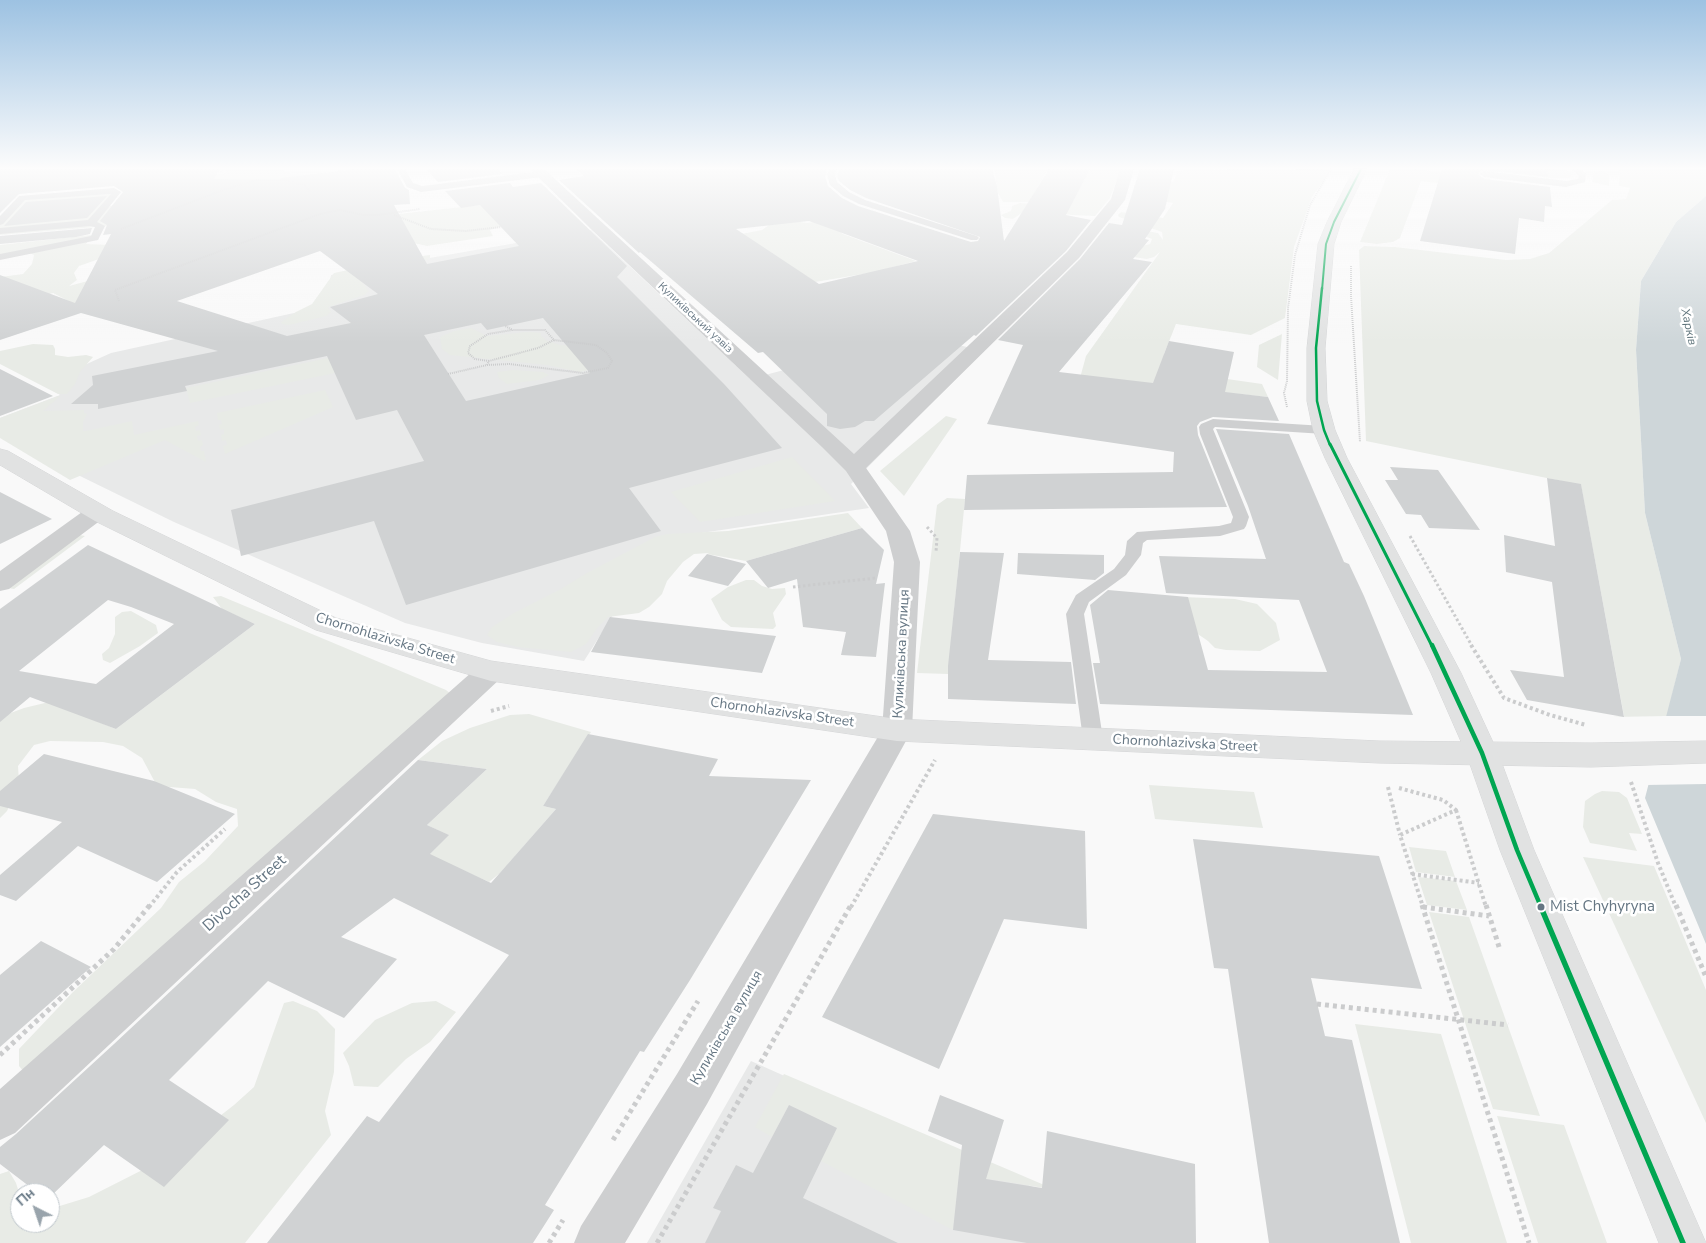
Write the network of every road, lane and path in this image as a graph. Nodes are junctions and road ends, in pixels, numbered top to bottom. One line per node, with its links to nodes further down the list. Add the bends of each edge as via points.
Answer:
1 (52, 227): 11 (lane)
2 (100, 227): 12 (lane)
3 (124, 227): 12 (path)
4 (285, 227): 16 (path, via 115,290)
5 (426, 227): 6 (path, via 466,231)
6 (502, 227)
7 (597, 227): 26 (street, Куликівський узвіз)
8 (940, 227): 13 (lane)
9 (1096, 227): 26 (street, via 1073,255)
10 (1332, 227): 23 (main road, via 1322,272 1316,348 1317,401)
11 (0, 231)
12 (95, 238): 14 (lane)
13 (974, 238)
14 (0, 256)
15 (1351, 257): 24 (path)
16 (119, 300)
17 (505, 326): 18 (path)
18 (513, 330): 19 (path, via 545,330); 20 (path, via 488,334 470,346 468,353 475,359)
19 (554, 340): 20 (path, via 538,348); 21 (path, via 596,345 612,361 608,368 583,373 509,364)
20 (489, 361): 21 (path)
21 (487, 365): 22 (path)
22 (448, 374)
23 (1324, 430): 35 (lane, via 1212,423 1206,427 1206,434 1241,517 1238,526 1220,531 1143,535 1135,540 1133,555 1120,572 1082,599 1075,614); 37 (main road, via 1446,673)
24 (1360, 444)
25 (0, 456): 27 (main road, Chornohlazivska Street)
26 (854, 467): 34 (street, Куликівська вулиця, via 898,531 907,562)
27 (97, 512): 30 (street); 32 (main road, Chornohlazivska Street, via 326,624)
28 (1406, 529): 33 (path, via 1462,631 1504,698)
29 (885, 578): 31 (path)
30 (0, 583)
31 (793, 587)
32 (491, 671): 34 (main road, Chornohlazivska Street); 55 (street, Divocha Street)
33 (1587, 725)
34 (897, 730): 35 (main road, Chornohlazivska Street); 56 (street, Куликівська вулиця, via 692,1089)
35 (1093, 740): 37 (main road, Chornohlazivska Street)
36 (1706, 752): 37 (main road, Chornohlazivska Street)
37 (1482, 753): 59 (main road, via 1516,850)
38 (935, 760): 57 (path)
39 (1631, 781): 50 (path, via 1658,863)
40 (1388, 787): 44 (path)
41 (1399, 788): 42 (path, via 1443,800)
42 (1456, 810): 44 (path); 46 (path)
43 (225, 829): 54 (path, via 167,882 114,949)
44 (1400, 835): 45 (path)
45 (1412, 874): 46 (path); 47 (path)
46 (1478, 883): 48 (path)
47 (1423, 907): 48 (path); 52 (path)
48 (1489, 916): 49 (path)
49 (1500, 950)
50 (1706, 977)
51 (1318, 1004): 52 (path)
52 (1458, 1019): 53 (path); 58 (path)
53 (1508, 1025)
54 (0, 1055)
55 (4, 1107)
56 (598, 1243)
57 (657, 1243)
58 (1529, 1243)
59 (1683, 1243)

